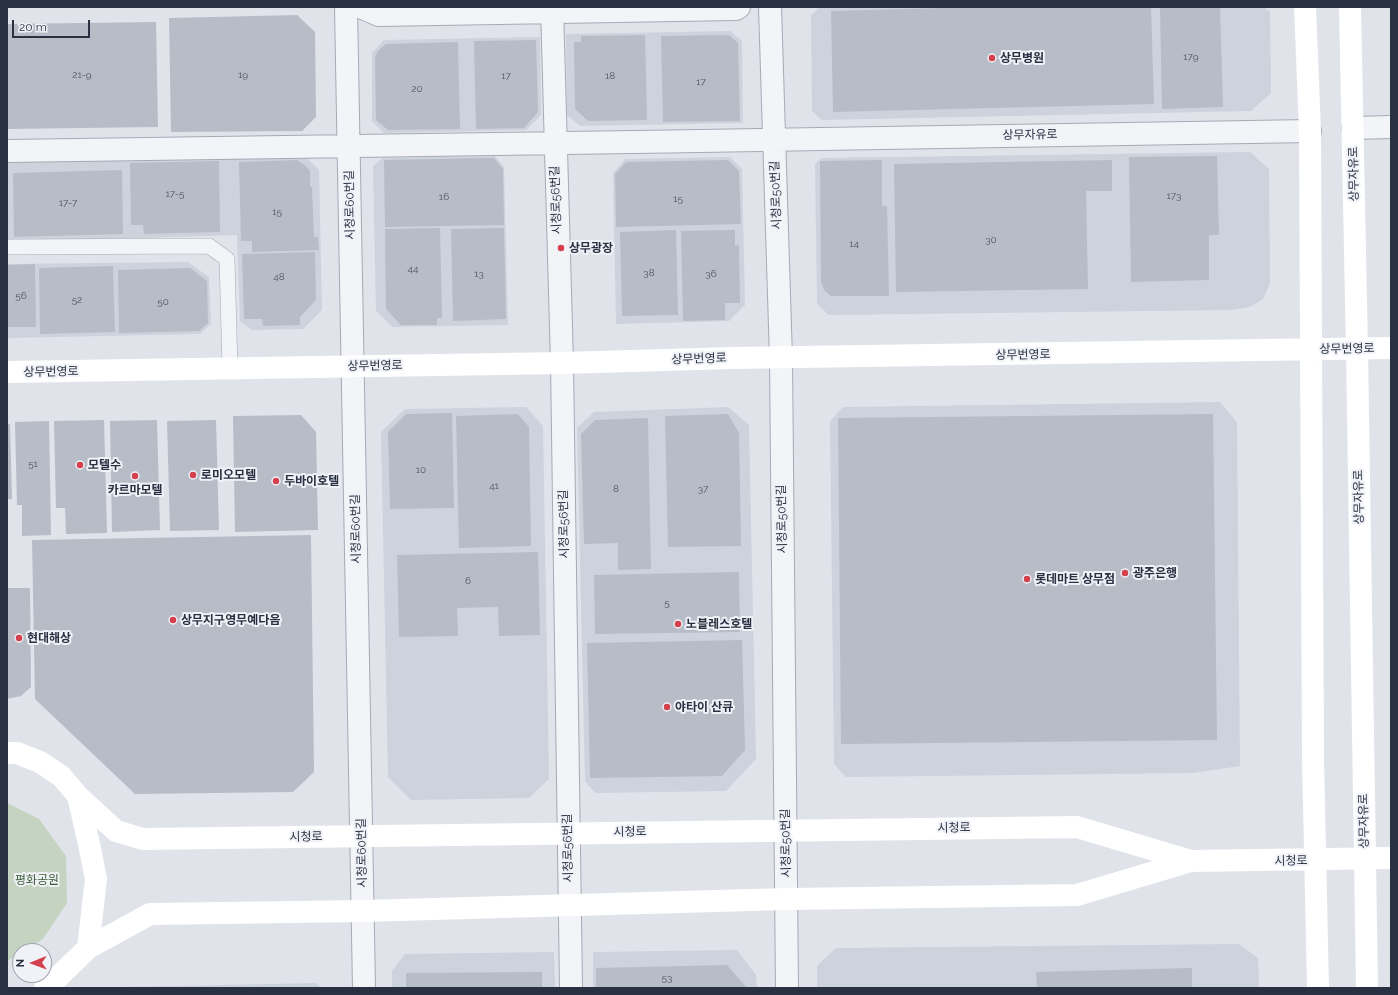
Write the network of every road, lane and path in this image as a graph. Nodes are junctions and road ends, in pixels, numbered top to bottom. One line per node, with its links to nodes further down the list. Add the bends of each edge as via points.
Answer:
1 (346, 7): 13 (street, 시청로60번길)
2 (360, 7): 7 (street, via 379,16)
3 (739, 7): 7 (street)
4 (770, 7): 11 (street, 시청로50번길)
5 (1305, 7): 10 (street)
6 (1350, 7): 9 (street, 상무자유로)
7 (552, 9): 12 (street, 시청로56번길)
8 (1391, 127): 9 (street)
9 (1353, 128): 18 (street, 상무자유로)
10 (1310, 131): 11 (street, 상무자유로); 17 (street)
11 (775, 139): 12 (street); 19 (street, 시청로50번길)
12 (554, 143): 13 (street); 20 (street, 시청로56번길)
13 (349, 148): 14 (street); 21 (street, 시청로60번길)
14 (7, 151)
15 (7, 247): 22 (lane, via 209,246 227,260)
16 (1391, 348): 18 (street, 상무번영로)
17 (1312, 350): 18 (street, 상무번영로); 19 (street, 상무번영로); 31 (street)
18 (1357, 350): 30 (street, 상무자유로)
19 (781, 359): 20 (street, 상무번영로); 26 (street, 시청로50번길)
20 (562, 363): 21 (street, 상무번영로); 27 (street, 시청로56번길)
21 (353, 366): 22 (street, 상무번영로); 28 (street, 시청로60번길)
22 (230, 369): 23 (street, 상무번영로)
23 (7, 372)
24 (7, 753): 25 (street, 시청로, via 17,753 40,762 61,776)
25 (78, 796): 28 (street, 시청로, via 116,831 143,839); 36 (street, 시청로, via 96,880)
26 (786, 830): 27 (street, 시청로); 32 (street, 시청로, via 1078,827); 33 (street, 시청로50번길)
27 (568, 833): 28 (street, 시청로); 34 (street, 시청로56번길)
28 (361, 836): 35 (street, 시청로60번길)
29 (1391, 858): 30 (street, 시청로)
30 (1364, 859): 31 (street, 시청로); 42 (street, 상무자유로)
31 (1315, 860): 32 (street, 시청로); 41 (street)
32 (1191, 861): 33 (street, 시청로, via 1077,895)
33 (787, 899): 34 (street, 시청로); 40 (street, 시청로50번길)
34 (570, 906): 35 (street, 시청로); 39 (street, 시청로56번길)
35 (363, 911): 36 (street, 시청로, via 150,914); 38 (street, 시청로60번길)
36 (88, 948): 37 (street, 시청로)
37 (45, 988)
38 (364, 988)
39 (571, 988)
40 (787, 988)
41 (1318, 988)
42 (1367, 988)

